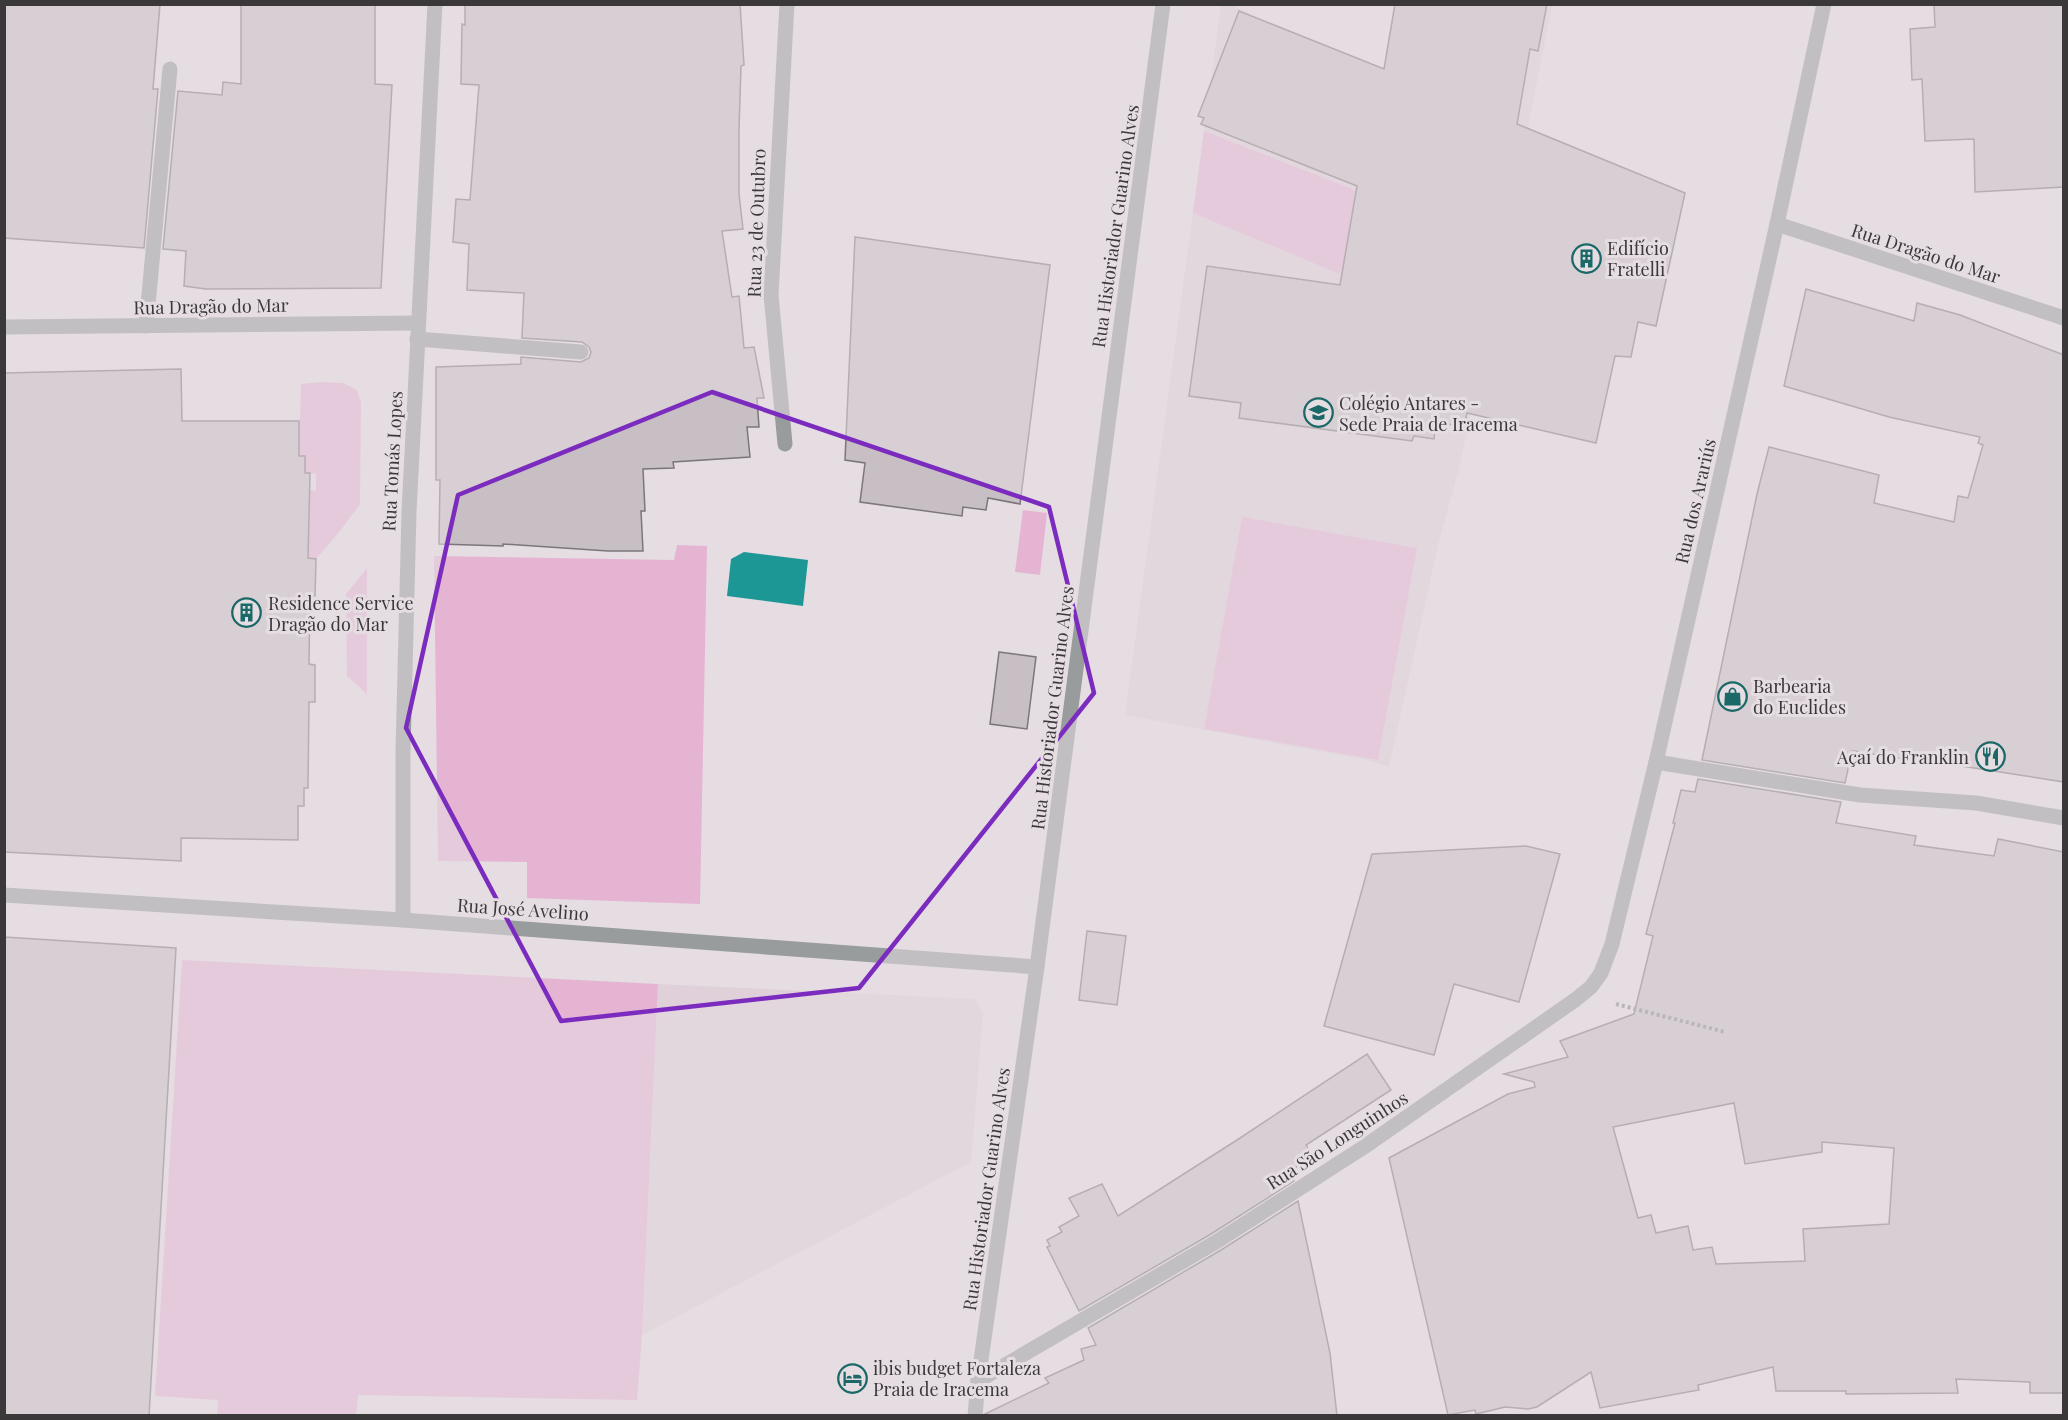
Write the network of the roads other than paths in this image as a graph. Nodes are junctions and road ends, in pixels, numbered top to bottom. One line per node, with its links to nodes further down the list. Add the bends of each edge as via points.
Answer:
1 (435, 4): 10 (street, Rua Tomás Lopes)
2 (787, 4): 12 (street, Rua 23 de Outubro, via 771,295)
3 (1164, 4): 17 (street, Rua Historiador Guarino Alves)
4 (1824, 4): 6 (street, Rua dos Arariús)
5 (170, 69): 8 (street)
6 (1777, 224): 7 (street, Rua Dragão do Mar); 13 (street, Rua dos Arariús)
7 (2064, 318)
8 (146, 326): 9 (street, Rua Dragão do Mar); 10 (street, Rua Dragão do Mar)
9 (4, 327)
10 (418, 331): 11 (street, Rua Dragão do Mar); 16 (street, Rua Tomás Lopes, via 407,571)
11 (581, 352)
12 (785, 444)
13 (1656, 762): 14 (street, via 1860,795 1977,803); 18 (street, Rua dos Arariús, via 1607,960 1591,987)
14 (2064, 819)
15 (4, 895): 16 (street, Rua José Avelino)
16 (403, 920): 17 (street, Rua José Avelino)
17 (1037, 967): 19 (street, Rua Historiador Guarino Alves)
18 (1580, 995): 19 (street, Rua São Longuinhos, via 1344,1160 1216,1242)
19 (978, 1381): 20 (street, Rua Historiador Guarino Alves)
20 (975, 1416)

